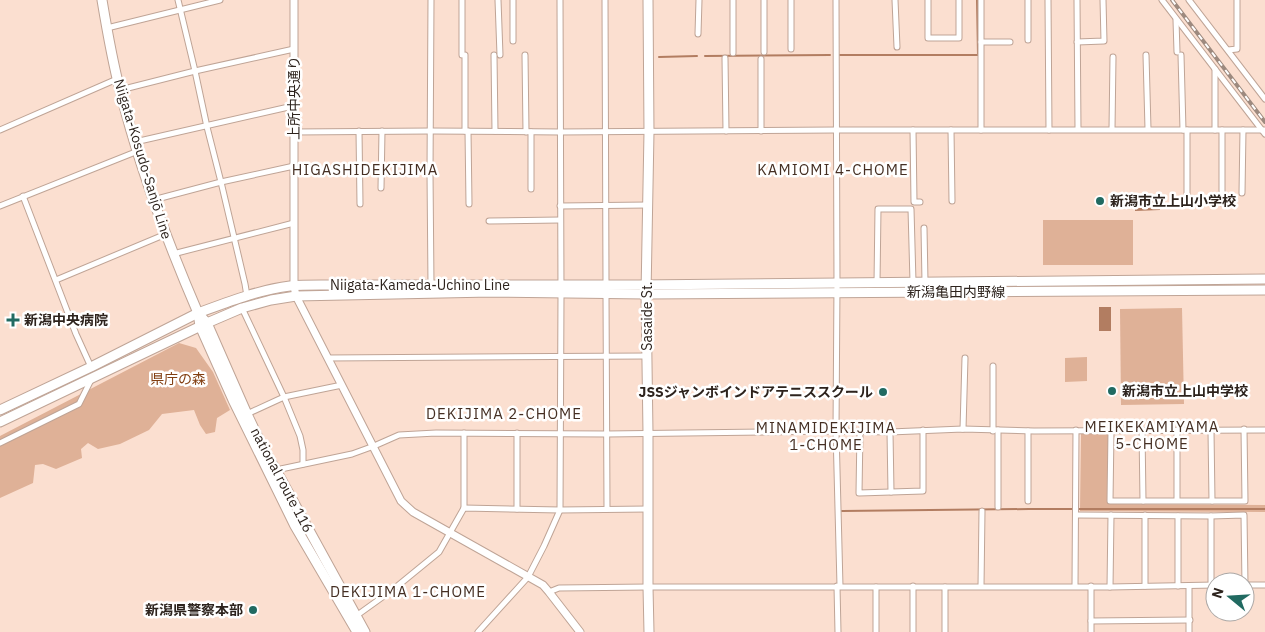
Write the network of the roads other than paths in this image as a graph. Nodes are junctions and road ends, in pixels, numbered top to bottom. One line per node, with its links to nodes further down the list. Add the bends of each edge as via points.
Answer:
1 (102, 0): 30 (main road, Niigata-Kosudo-Sanjō Line)
2 (178, 0): 28 (street)
3 (220, 0): 28 (street)
4 (294, 0): 38 (street, 上所中央通り)
5 (431, 0): 70 (street)
6 (462, 0): 71 (street)
7 (498, 0): 72 (street)
8 (513, 0): 33 (street)
9 (560, 0): 78 (street)
10 (605, 0): 79 (street)
11 (648, 0): 80 (main road, Sasaide St.)
12 (699, 0): 31 (street)
13 (733, 0): 42 (street)
14 (764, 0): 41 (street)
15 (791, 0): 39 (street)
16 (836, 0): 58 (street)
17 (895, 0): 37 (street)
18 (928, 0): 19 (street, via 928,38 959,38)
19 (959, 0)
20 (981, 0): 34 (street)
21 (1028, 0): 32 (street)
22 (1048, 0): 62 (street)
23 (1077, 0): 36 (street)
24 (1103, 0): 36 (street, via 1104,41)
25 (1162, 0): 29 (street)
26 (1189, 0): 40 (street)
27 (1237, 0): 40 (street, via 1237,49)
28 (180, 10): 30 (street); 49 (street)
29 (1176, 18): 48 (street); 64 (street)
30 (107, 28): 50 (main road, Niigata-Kosudo-Sanjō Line)
31 (698, 34)
32 (1028, 40)
33 (513, 41)
34 (981, 42): 35 (street); 61 (street)
35 (1010, 42)
36 (1077, 42): 63 (street)
37 (897, 47)
38 (294, 48): 49 (street); 53 (street, 上所中央通り)
39 (791, 49)
40 (1228, 50): 52 (street)
41 (764, 52)
42 (733, 53)
43 (525, 55): 77 (street)
44 (1146, 55): 56 (street)
45 (1113, 56): 55 (street)
46 (725, 58): 73 (street)
47 (761, 60): 74 (street)
48 (1215, 69): 65 (street); 75 (street)
49 (196, 71): 51 (street); 54 (street)
50 (117, 79): 51 (main road, Niigata-Kosudo-Sanjō Line); 57 (street)
51 (120, 90): 81 (main road, Niigata-Kosudo-Sanjō Line)
52 (1265, 99)
53 (293, 106): 54 (street); 76 (street, 上所中央通り)
54 (207, 127): 81 (street); 83 (street)
55 (1112, 129): 56 (street); 63 (street)
56 (1148, 129): 64 (street)
57 (0, 130)
58 (836, 130): 59 (street); 74 (street); 113 (street)
59 (913, 130): 60 (street); 90 (street, via 914,202)
60 (951, 130): 61 (street); 89 (street)
61 (980, 130): 62 (street)
62 (1049, 130): 63 (street)
63 (1078, 130)
64 (1185, 130): 65 (street); 95 (street)
65 (1215, 130): 66 (street)
66 (1222, 130): 67 (street); 91 (street)
67 (1243, 130): 75 (street); 86 (street)
68 (359, 131): 69 (street); 76 (street); 92 (street)
69 (382, 131): 70 (street); 84 (street)
70 (431, 131): 71 (street); 112 (street)
71 (467, 131): 72 (street); 93 (street)
72 (495, 131): 77 (street)
73 (726, 131): 74 (street); 80 (street)
74 (761, 131)
75 (1264, 131)
76 (294, 132): 82 (street, 上所中央通り)
77 (528, 132): 78 (street); 85 (street)
78 (560, 132): 79 (street); 98 (street)
79 (605, 132): 80 (street); 96 (street)
80 (648, 132): 94 (main road, Sasaide St.)
81 (136, 147): 87 (street); 88 (main road, Niigata-Kosudo-Sanjō Line)
82 (294, 166): 83 (street); 101 (street, 上所中央通り)
83 (221, 182): 88 (street); 104 (street)
84 (381, 188)
85 (531, 189)
86 (1242, 193)
87 (23, 196): 97 (street); 106 (street)
88 (153, 200): 103 (main road, Niigata-Kosudo-Sanjō Line)
89 (952, 201)
90 (920, 202)
91 (1222, 203)
92 (360, 204)
93 (469, 204)
94 (648, 204): 96 (street); 116 (main road, Sasaide St.)
95 (1188, 204)
96 (605, 205): 98 (street); 115 (street)
97 (0, 206)
98 (560, 206): 99 (street)
99 (560, 220): 100 (street); 114 (street)
100 (489, 221)
101 (294, 223): 104 (street); 111 (street, 上所中央通り)
102 (924, 228): 109 (street)
103 (166, 234): 105 (main road, Niigata-Kosudo-Sanjō Line); 106 (street)
104 (234, 238): 105 (street); 118 (street)
105 (173, 254): 121 (main road, Niigata-Kosudo-Sanjō Line)
106 (56, 280): 129 (street)
107 (1265, 280): 109 (main road, 新潟亀田内野線)
108 (913, 282): 109 (main road, 新潟亀田内野線); 110 (main road, 新潟亀田内野線); 110 (street, via 911,209 878,209)
109 (925, 282)
110 (878, 283): 113 (main road, 新潟亀田内野線)
111 (294, 286): 112 (main road, Niigata-Kameda-Uchino Line); 118 (main road, Niigata-Kameda-Uchino Line); 119 (street, 上所中央通り)
112 (432, 286): 114 (main road, Niigata-Kameda-Uchino Line)
113 (837, 288): 116 (main road, 新潟亀田内野線); 117 (main road, 新潟亀田内野線); 145 (street)
114 (561, 289): 115 (main road, Niigata-Kameda-Uchino Line); 119 (main road, Niigata-Kameda-Uchino Line); 123 (street)
115 (606, 289): 116 (main road, Niigata-Kameda-Uchino Line); 124 (street)
116 (646, 290): 125 (main road, Sasaide St.)
117 (1265, 290)
118 (247, 296): 121 (main road, Niigata-Kameda-Uchino Line)
119 (296, 296): 120 (main road, Niigata-Kameda-Uchino Line); 126 (street, 上所中央通り)
120 (242, 308): 122 (main road, Niigata-Kameda-Uchino Line); 131 (street)
121 (198, 313): 122 (main road, national route 116); 129 (main road)
122 (203, 324): 129 (main road); 133 (main road, national route 116); 196 (main road, national route 116, via 233,400 294,526)
123 (561, 356): 124 (street); 126 (street); 151 (street)
124 (606, 356): 125 (street); 153 (street)
125 (646, 356): 152 (main road, Sasaide St.)
126 (328, 358): 130 (street, 上所中央通り)
127 (965, 358): 135 (street)
128 (993, 366): 137 (street)
129 (92, 372): 132 (main road); 134 (main road); 154 (street, via 79,404)
130 (342, 385): 131 (street); 155 (street, 上所中央通り)
131 (284, 397): 133 (street); 156 (street, via 300,436)
132 (0, 410)
133 (247, 414): 157 (main road, national route 116)
134 (0, 422)
135 (963, 429): 136 (street); 137 (street)
136 (923, 430): 148 (street); 158 (street, via 923,491)
137 (996, 430): 147 (street); 163 (street)
138 (1076, 430): 139 (street); 147 (street); 170 (street)
139 (1111, 430): 140 (street); 161 (street, via 1110,501)
140 (1142, 430): 141 (street); 161 (street)
141 (1176, 430): 142 (street); 159 (street)
142 (1211, 430): 143 (street); 162 (street)
143 (1244, 430): 144 (street); 162 (street, via 1244,501)
144 (1265, 430)
145 (836, 431): 146 (street); 152 (street); 180 (street)
146 (860, 431): 148 (street); 158 (street, via 859,493)
147 (1028, 431): 160 (street)
148 (890, 432): 158 (street)
149 (464, 433): 150 (street); 155 (street, via 399,435); 164 (street)
150 (517, 433): 151 (street); 165 (street)
151 (561, 433): 153 (street); 168 (street)
152 (648, 433): 153 (street); 167 (main road, Sasaide St.)
153 (607, 434): 166 (street)
154 (0, 443)
155 (374, 446): 156 (street); 175 (street, 上所中央通り, via 401,501 413,512)
156 (303, 464): 157 (street)
157 (276, 470): 193 (main road, national route 116)
158 (891, 492)
159 (1177, 500): 161 (street); 162 (street)
160 (1028, 501)
161 (1143, 501)
162 (1212, 501)
163 (998, 507)
164 (464, 508): 165 (street); 175 (street)
165 (517, 509): 168 (street)
166 (607, 509): 167 (street); 168 (street)
167 (648, 509): 190 (main road, Sasaide St.)
168 (560, 510): 178 (street)
169 (982, 512): 184 (street)
170 (1076, 513): 171 (street); 185 (street)
171 (1111, 515): 172 (street); 191 (street)
172 (1145, 515): 173 (street); 187 (street)
173 (1178, 516): 174 (street); 188 (street)
174 (1212, 516): 176 (street); 177 (street, via 1244,515)
175 (450, 533): 178 (street, 上所中央通り); 193 (street, via 439,552)
176 (1213, 572)
177 (1245, 572)
178 (528, 577): 192 (street, 上所中央通り); 197 (street)
179 (1205, 585): 189 (street)
180 (838, 586): 181 (street); 190 (street); 200 (street)
181 (876, 586): 182 (street); 201 (street)
182 (913, 586): 183 (street); 202 (street)
183 (945, 586): 184 (street); 203 (street)
184 (981, 586): 185 (street)
185 (1075, 586): 186 (street)
186 (1091, 586): 191 (street); 195 (street)
187 (1145, 586): 188 (street); 191 (street)
188 (1178, 586): 189 (street)
189 (1189, 586): 194 (street)
190 (648, 587): 192 (street, via 559,588); 199 (main road, Sasaide St.)
191 (1110, 587)
192 (550, 592): 198 (street, 上所中央通り)
193 (356, 616): 196 (main road, national route 116)
194 (1190, 620): 195 (street); 205 (street)
195 (1091, 621): 204 (street)
196 (361, 632)
197 (478, 632)
198 (580, 632)
199 (650, 632)
200 (838, 632)
201 (876, 632)
202 (913, 632)
203 (945, 632)
204 (1091, 632)
205 (1190, 632)

